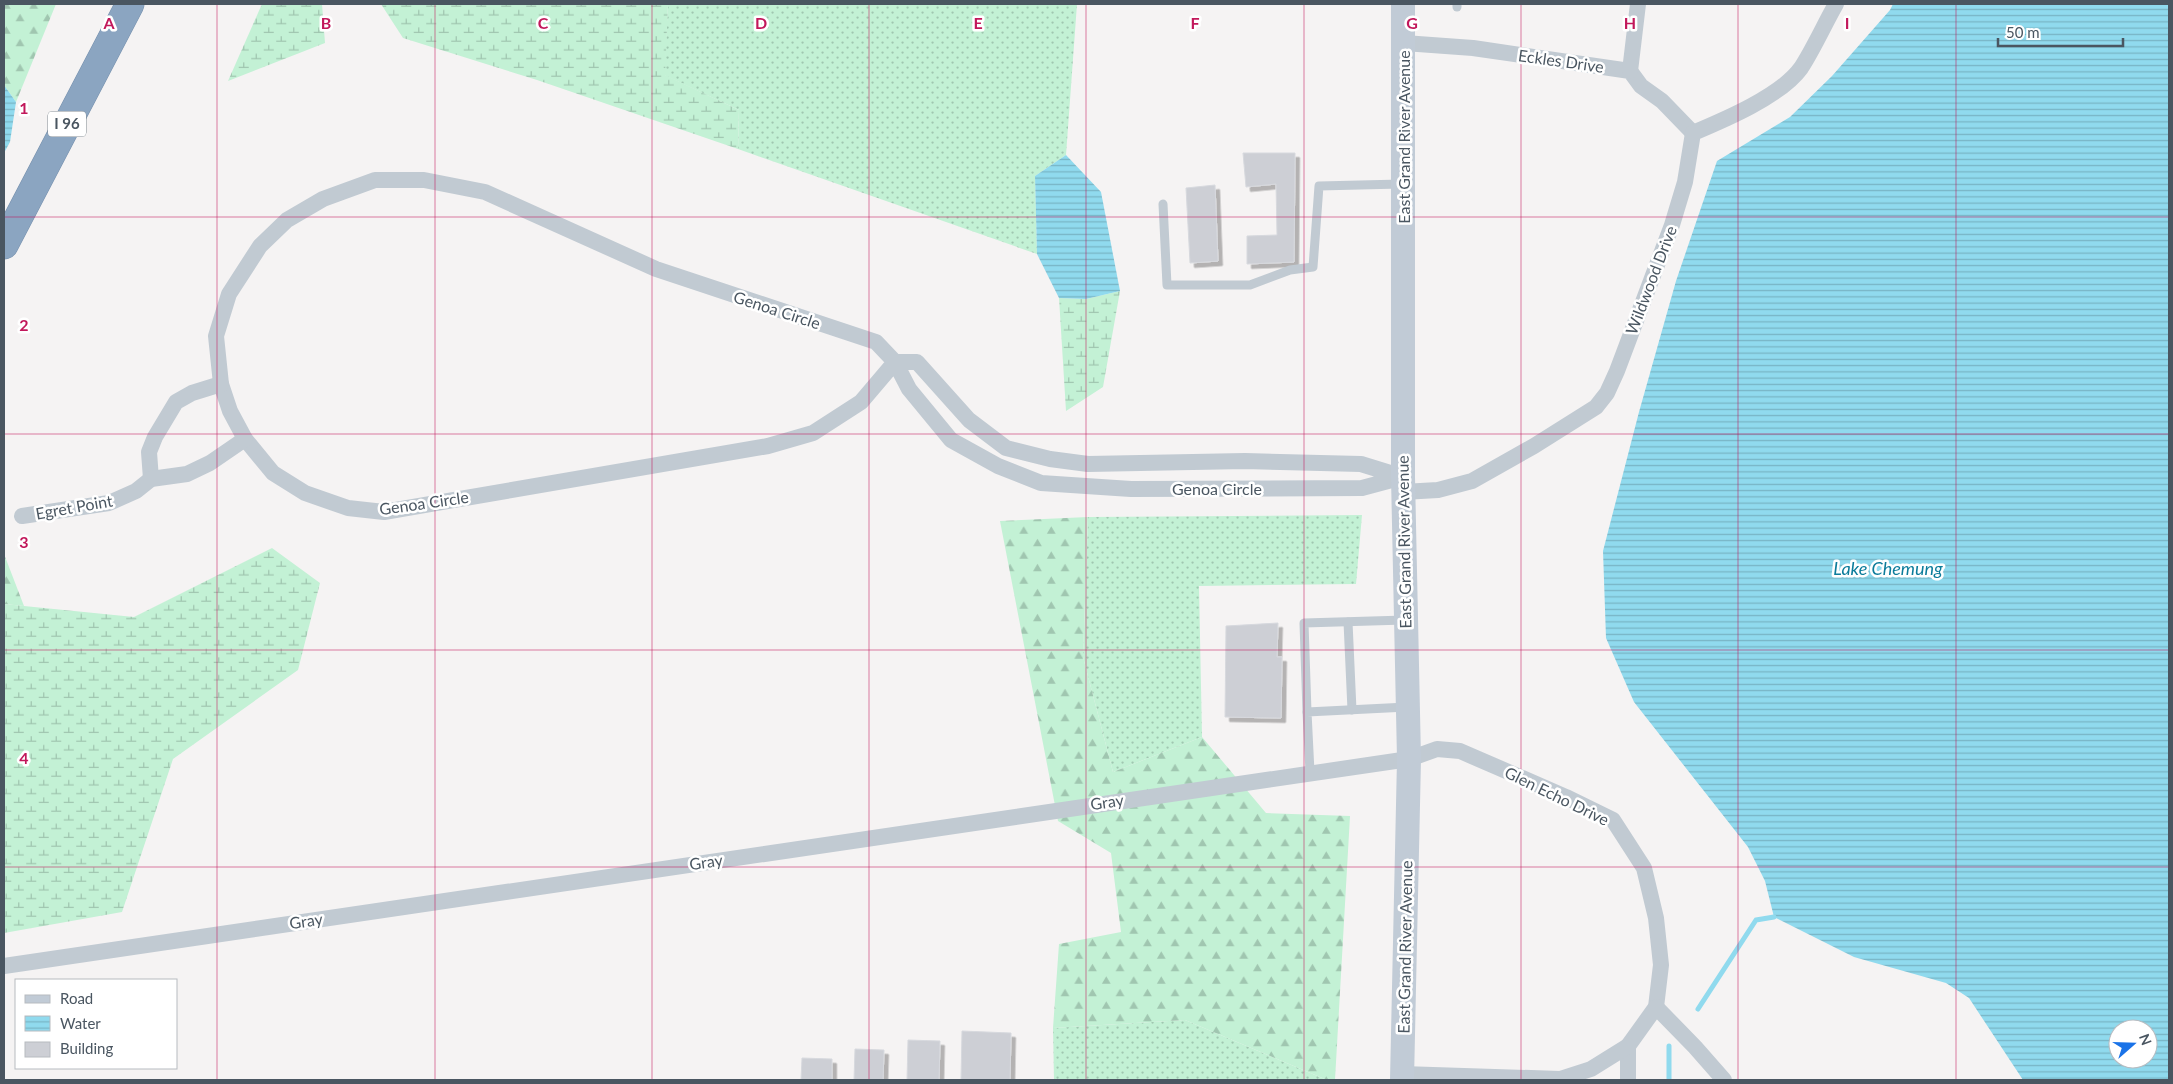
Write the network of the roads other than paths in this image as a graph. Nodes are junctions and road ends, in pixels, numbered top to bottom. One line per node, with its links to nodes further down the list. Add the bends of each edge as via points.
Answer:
1 (130, 4): 10 (highway, I 96)
2 (1404, 4): 5 (main road, East Grand River Avenue)
3 (1638, 4): 6 (street)
4 (1836, 4): 7 (street, via 1800,69 1786,82 1762,100)
5 (1404, 43): 6 (street, Eckles Drive, via 1473,48); 8 (main road, East Grand River Avenue)
6 (1630, 71): 7 (street, via 1640,86 1662,101)
7 (1693, 133): 19 (street, Wildwood Drive, via 1685,182 1672,225 1617,371 1596,407 1472,481 1438,490)
8 (1404, 184): 9 (lane, via 1319,186 1313,267 1290,270 1250,285 1167,285); 19 (main road, East Grand River Avenue)
9 (1163, 204)
10 (4, 245)
11 (895, 362): 12 (street, Genoa Circle, via 876,342 656,269 485,192 424,180 375,180 323,199 288,220 260,246 230,294 216,336); 13 (street, Genoa Circle, via 861,402 813,433 768,446 384,512 348,508 305,493 273,473); 14 (street, Genoa Circle, via 917,362 969,420); 17 (street, Genoa Circle, via 909,389 950,440)
12 (221, 384): 13 (street, Genoa Circle); 18 (street, via 176,402 149,452)
13 (245, 440): 18 (street, Egret Point, via 188,474)
14 (1006, 448): 15 (street, Genoa Circle, via 1088,464); 17 (street)
15 (1133, 462): 16 (street, Genoa Circle); 20 (street)
16 (1304, 462): 19 (street, Genoa Circle, via 1361,464); 21 (street)
17 (998, 466): 20 (street, Genoa Circle, via 1041,483)
18 (151, 479): 22 (street, Egret Point, via 136,491 109,503)
19 (1403, 484): 21 (street, Genoa Circle); 23 (main road, East Grand River Avenue)
20 (1131, 489): 21 (street, Genoa Circle)
21 (1304, 489)
22 (22, 516)
23 (1405, 620): 24 (lane); 25 (main road, East Grand River Avenue)
24 (1348, 622): 26 (lane); 27 (lane, via 1304,623)
25 (1407, 707): 26 (lane); 28 (main road, East Grand River Avenue)
26 (1352, 710): 27 (lane)
27 (1307, 712): 29 (lane)
28 (1409, 759): 29 (street, Gray); 31 (street, Glen Echo Drive, via 1437,750 1460,751 1613,820 1644,868 1656,918 1661,965); 33 (main road, East Grand River Avenue)
29 (1310, 772): 30 (street, Gray)
30 (4, 966)
31 (1656, 1008): 32 (street, Glen Echo Drive); 35 (street)
32 (1628, 1046): 33 (street, via 1592,1069 1560,1079); 34 (street)
33 (1402, 1077)
34 (1628, 1080)
35 (1724, 1080)

